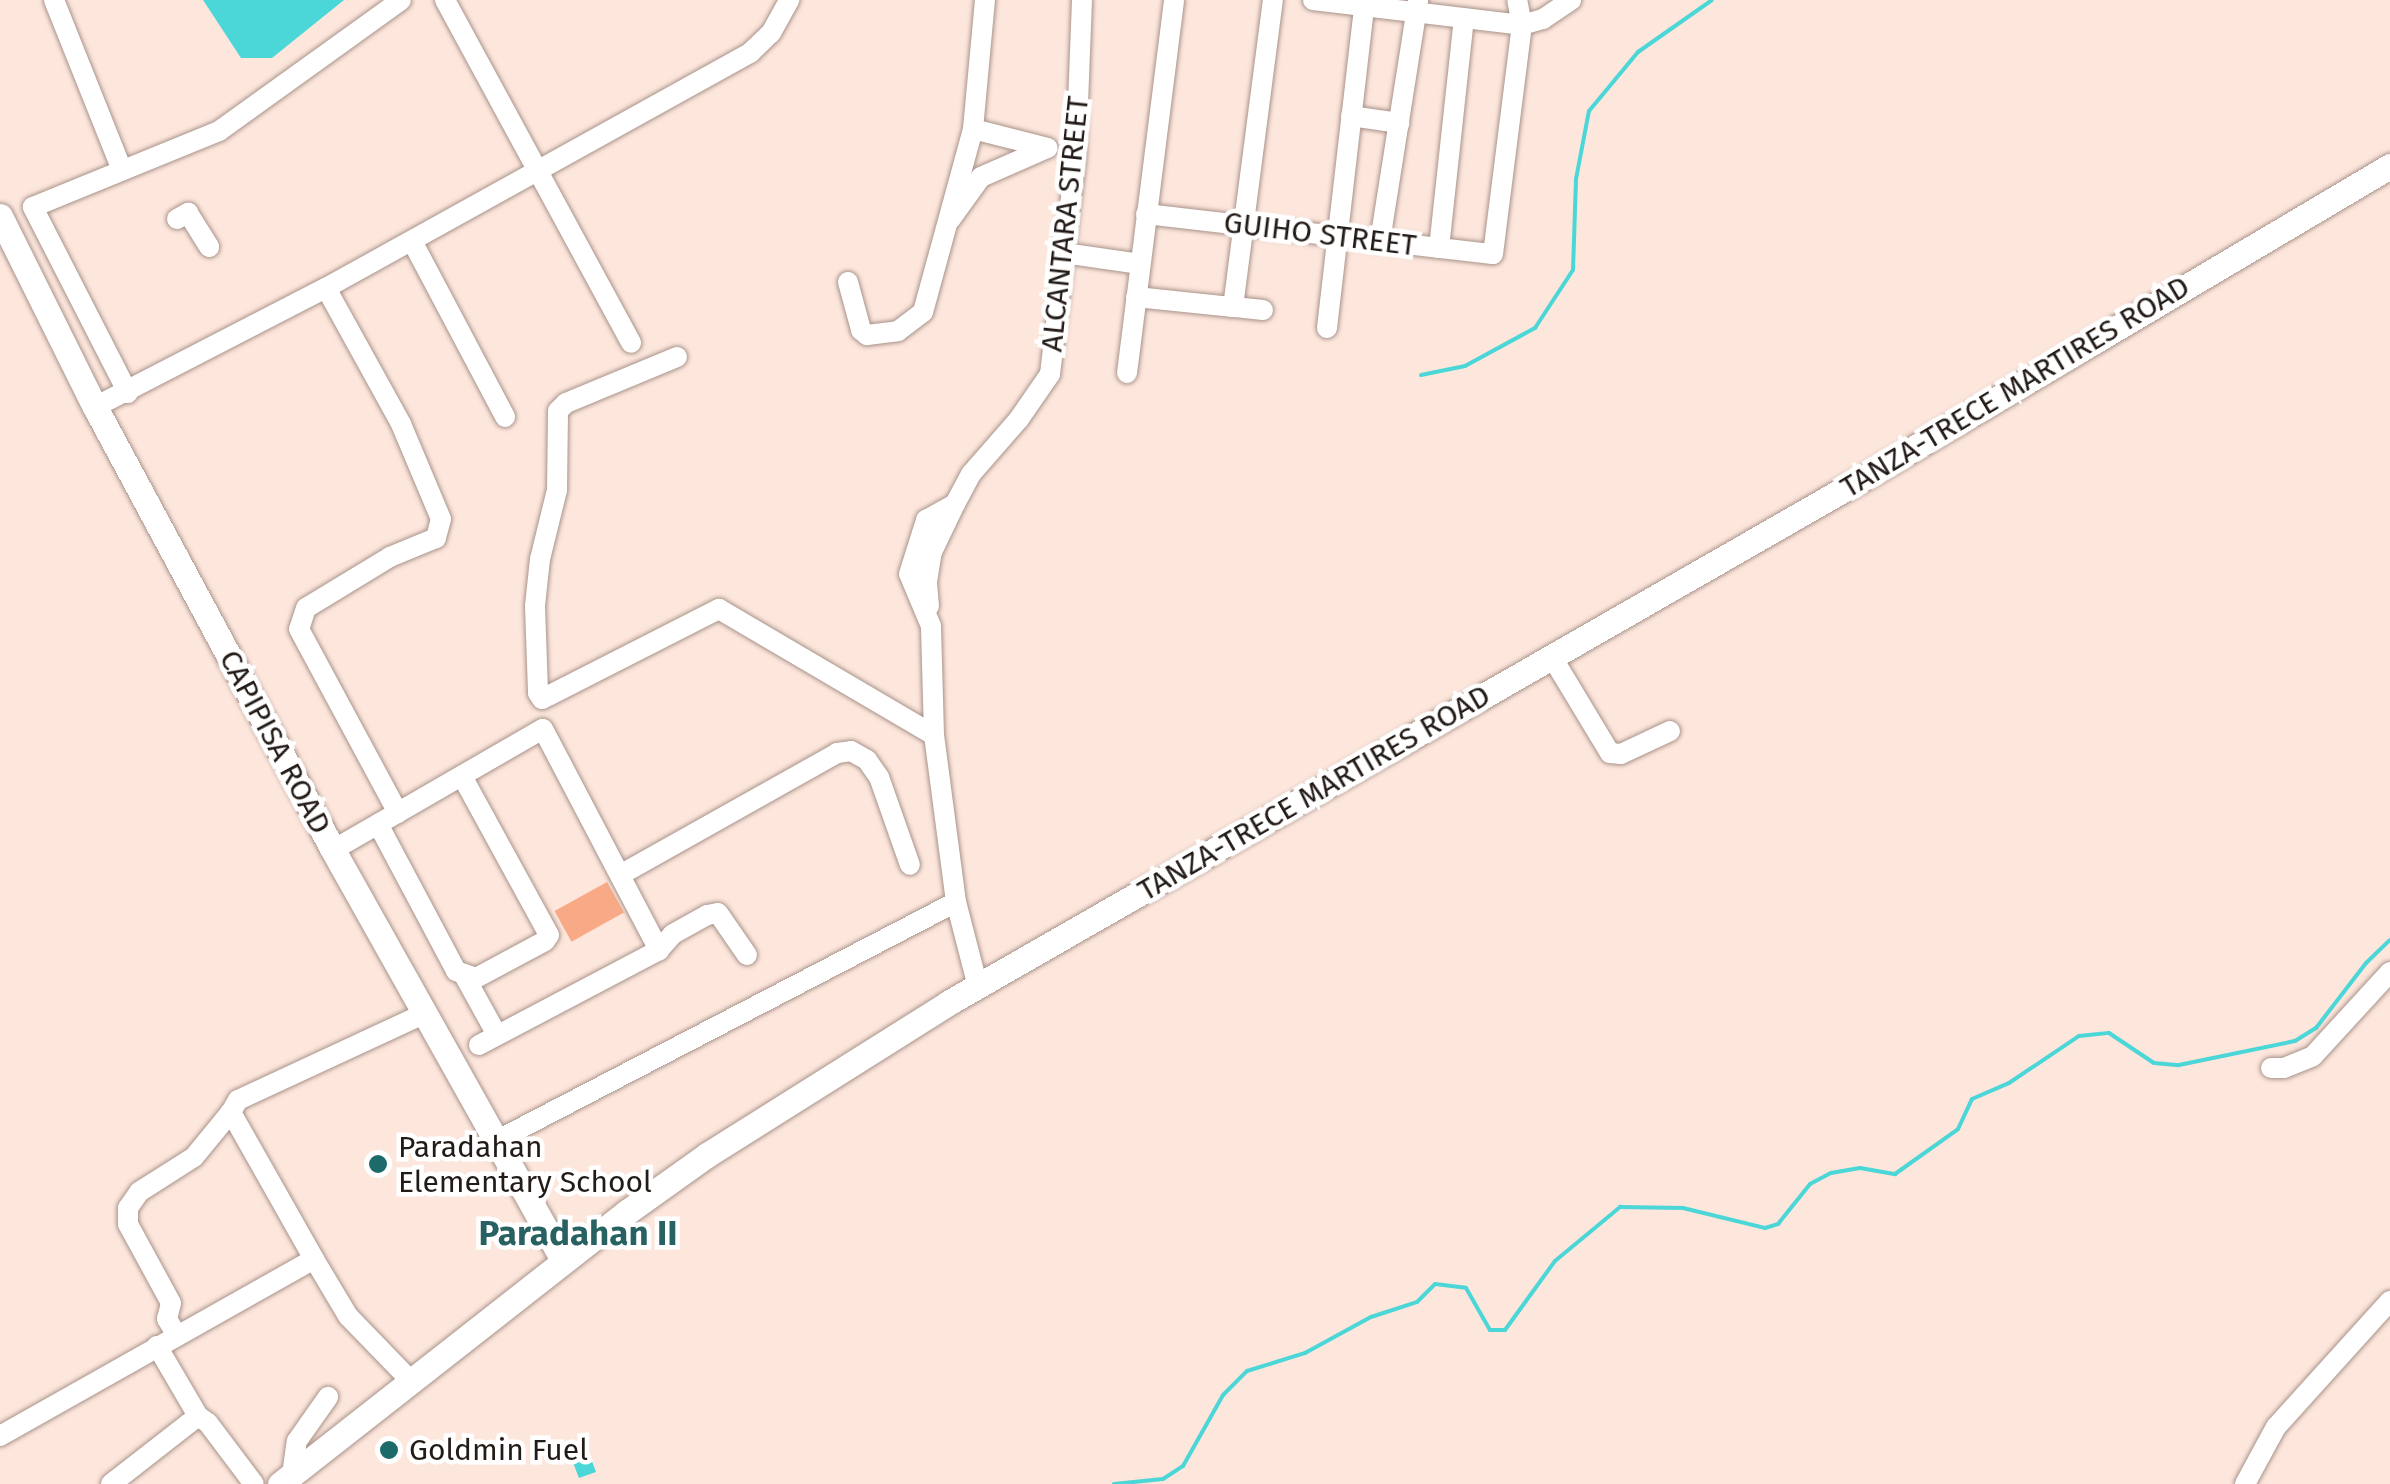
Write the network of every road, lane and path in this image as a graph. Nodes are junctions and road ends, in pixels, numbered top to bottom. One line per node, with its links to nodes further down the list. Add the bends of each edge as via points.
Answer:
1 (54, 0): 23 (street)
2 (401, 0): 23 (street, via 219,131)
3 (445, 0): 24 (street)
4 (790, 0): 24 (street, via 750,53)
5 (985, 0): 19 (street)
6 (1082, 0): 21 (street, ALCANTARA STREET)
7 (1174, 0): 25 (street)
8 (1274, 0): 28 (street)
9 (1313, 0): 12 (street)
10 (1517, 0): 16 (street)
11 (1571, 0): 16 (street)
12 (1323, 1): 13 (street)
13 (1364, 3): 14 (street); 17 (street)
14 (1417, 6): 15 (street); 18 (street)
15 (1464, 18): 16 (street); 34 (street)
16 (1522, 25): 34 (street, GUIHO STREET, via 1493,254)
17 (1350, 116): 18 (street); 30 (street)
18 (1399, 122): 32 (street)
19 (972, 128): 20 (street); 29 (street)
20 (1047, 148): 21 (street); 29 (street, via 981,177)
21 (1076, 156): 35 (street, ALCANTARA STREET)
22 (2390, 166): 49 (main road, TANZA-TRECE MARTIRES ROAD)
23 (122, 170): 46 (street, via 33,207)
24 (541, 172): 31 (street); 43 (street)
25 (1146, 214): 28 (street, GUIHO STREET); 36 (street)
26 (0, 216): 47 (main road, CAPIPISA ROAD)
27 (177, 220): 33 (street, via 188,213)
28 (1242, 225): 30 (street, GUIHO STREET); 40 (street)
29 (942, 230): 37 (street, via 929,300 905,328 863,333)
30 (1336, 236): 32 (street, GUIHO STREET); 42 (street)
31 (412, 241): 38 (street); 48 (street)
32 (1380, 241): 34 (street, GUIHO STREET)
33 (209, 246)
34 (1439, 248)
35 (1064, 253): 36 (street); 51 (street, ALCANTARA STREET, via 1050,374 970,474 955,504 926,520 913,552 910,574 931,626)
36 (1140, 264): 39 (street)
37 (848, 282)
38 (326, 288): 46 (street); 53 (street, via 401,424 442,518 436,538 390,557 306,608 300,629)
39 (1136, 297): 40 (street); 45 (street)
40 (1232, 307): 41 (street)
41 (1263, 310)
42 (1327, 328)
43 (631, 342)
44 (677, 356): 51 (street, via 558,411 558,490 535,606 538,694 542,699 719,610)
45 (1128, 373)
46 (128, 393): 47 (street)
47 (95, 407): 55 (main road, CAPIPISA ROAD)
48 (505, 418)
49 (1552, 657): 50 (street, via 1610,753); 63 (main road, TANZA-TRECE MARTIRES ROAD)
50 (1670, 731)
51 (934, 735): 58 (street, ALCANTARA STREET)
52 (462, 776): 53 (street); 57 (street, via 544,729); 62 (street, via 549,936 476,978)
53 (398, 812): 54 (street)
54 (378, 824): 55 (street); 62 (street)
55 (333, 850): 64 (main road, CAPIPISA ROAD)
56 (910, 865): 57 (street, via 879,777 852,750)
57 (620, 875): 59 (street)
58 (956, 902): 63 (street, ALCANTARA STREET); 67 (street)
59 (658, 950): 60 (street, via 673,934 718,914); 62 (street, via 488,1040)
60 (747, 955)
61 (2390, 972): 65 (street, via 2313,1056)
62 (465, 977)
63 (978, 987): 69 (main road, TANZA-TRECE MARTIRES ROAD, via 707,1155)
64 (424, 1013): 66 (street, via 238,1100); 67 (main road, CAPIPISA ROAD)
65 (2271, 1068)
66 (230, 1112): 68 (street); 71 (street, via 194,1157 140,1192 128,1208 128,1224 172,1303 167,1320)
67 (496, 1140): 69 (main road, CAPIPISA ROAD)
68 (314, 1258): 71 (street); 73 (street, via 348,1316)
69 (563, 1260): 73 (main road, TANZA-TRECE MARTIRES ROAD)
70 (2390, 1300): 80 (street, via 2276,1427)
71 (177, 1336): 72 (street)
72 (157, 1346): 75 (street); 76 (street)
73 (411, 1381): 77 (main road, TANZA-TRECE MARTIRES ROAD)
74 (328, 1397): 77 (street, via 296,1441)
75 (198, 1416): 78 (street); 79 (street)
76 (0, 1436)
77 (286, 1479)
78 (111, 1484)
79 (254, 1484)
80 (2245, 1484)

